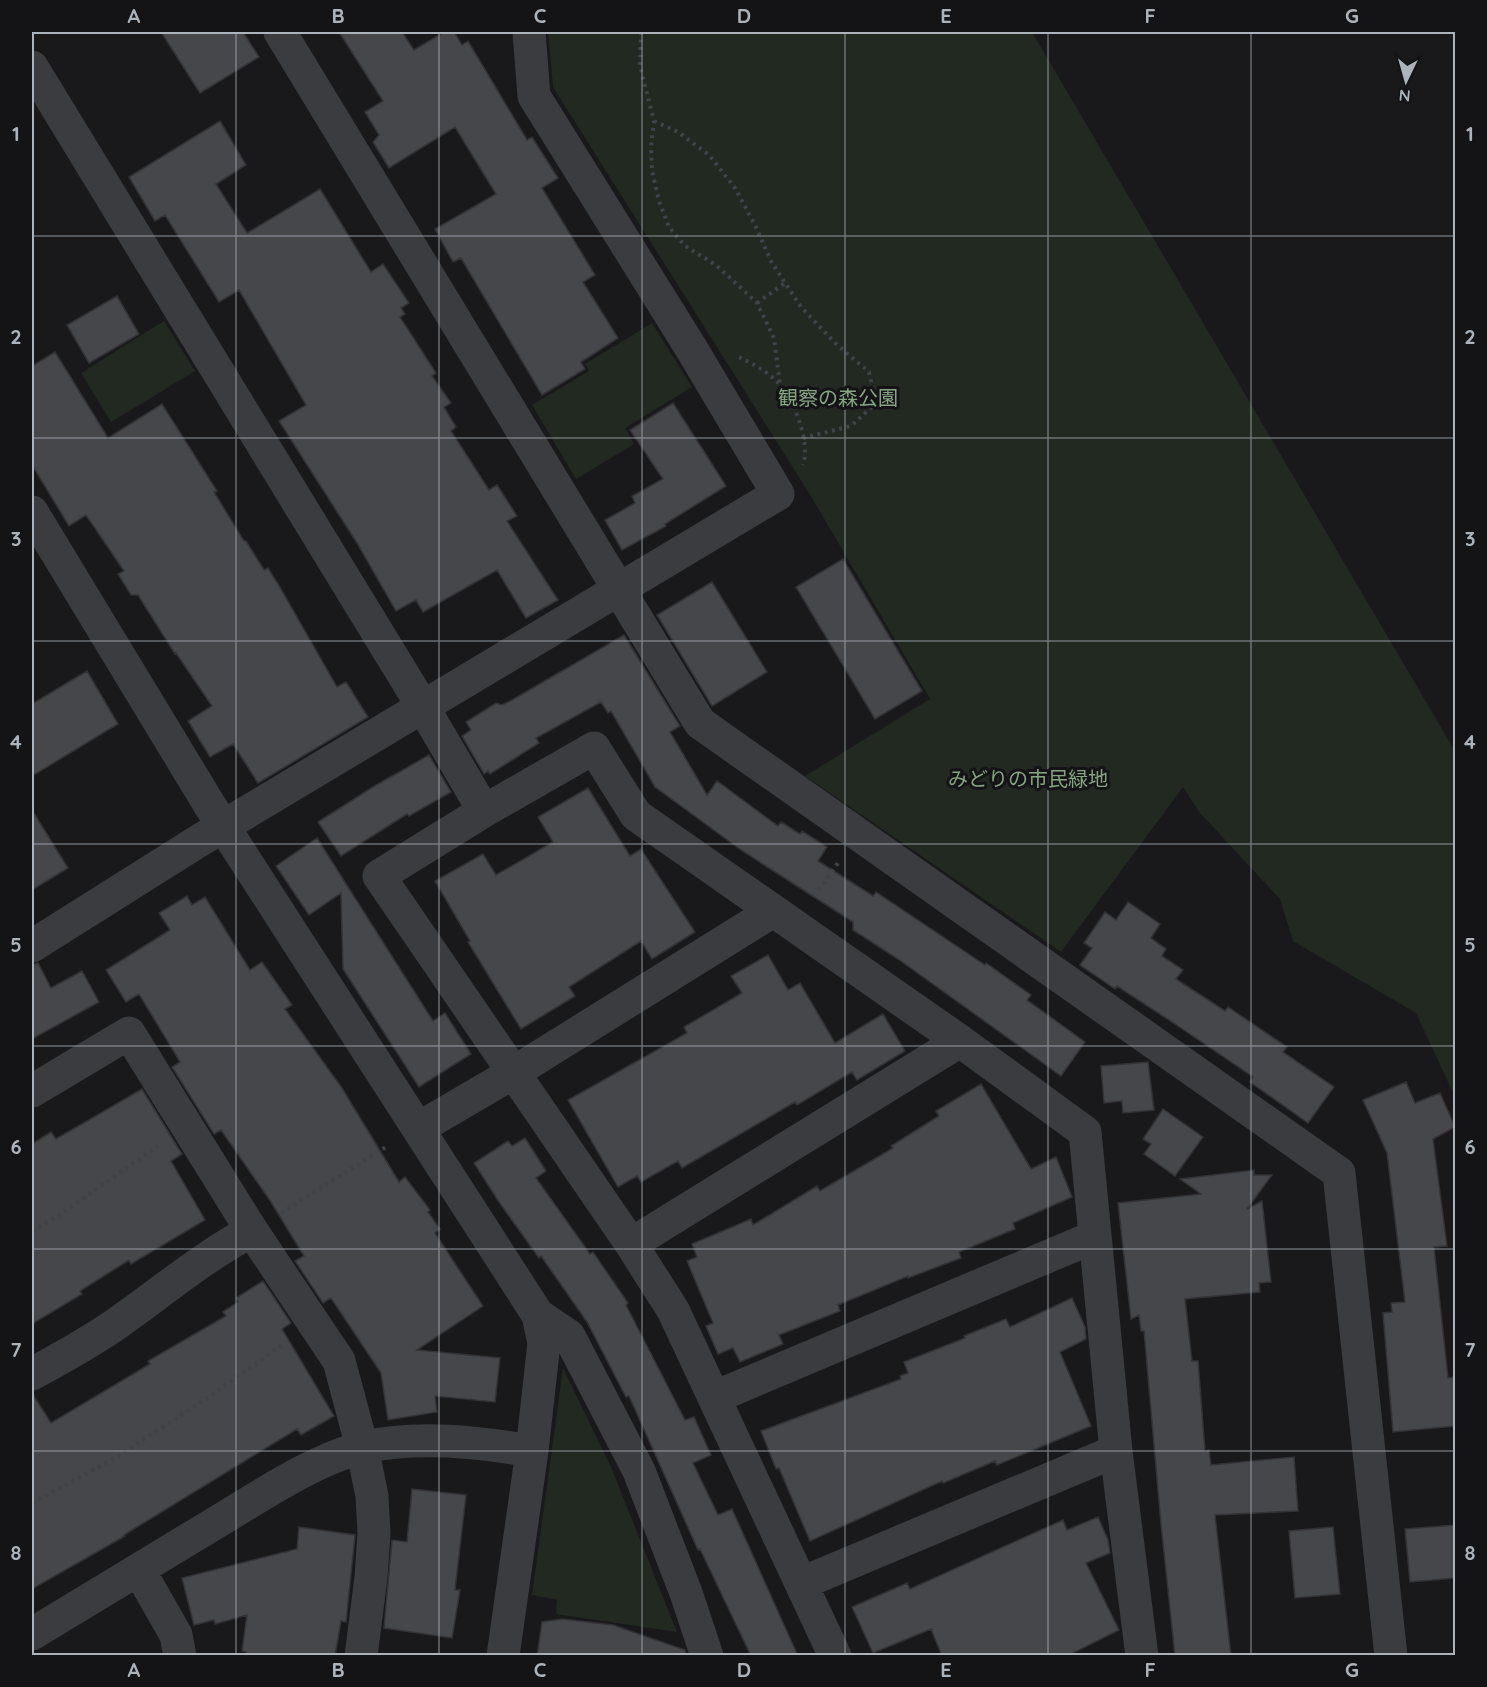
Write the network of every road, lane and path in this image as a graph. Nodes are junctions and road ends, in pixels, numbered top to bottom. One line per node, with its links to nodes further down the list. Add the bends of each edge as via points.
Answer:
1 (280, 32): 13 (street)
2 (529, 32): 8 (street, via 534,96)
3 (641, 32): 5 (path, via 639,66)
4 (32, 67): 14 (street)
5 (654, 121): 6 (path, via 678,132 709,155 735,188); 7 (path, via 652,171 669,227 685,246 716,265)
6 (785, 283): 7 (path); 10 (path, via 801,307 869,372 876,403 851,426)
7 (757, 303): 9 (path, via 774,338)
8 (700, 365): 9 (path, via 712,355 732,353); 11 (street)
9 (780, 384): 10 (path, via 801,422)
10 (803, 438): 11 (path, via 806,457 799,478)
11 (778, 494): 13 (street)
12 (32, 512): 16 (street)
13 (619, 588): 14 (street); 17 (street, via 700,723)
14 (423, 707): 15 (street); 16 (street)
15 (484, 811): 18 (street, via 594,748 636,815); 21 (street, via 380,876)
16 (224, 826): 19 (street); 24 (street)
17 (857, 835): 18 (path); 47 (street, via 1339,1173)
18 (784, 918): 20 (street); 21 (street)
19 (32, 946)
20 (960, 1041): 28 (street, via 1085,1132); 29 (street)
21 (513, 1073): 24 (street); 29 (street)
22 (32, 1091): 23 (street, via 129,1033)
23 (188, 1127): 26 (street); 27 (path)
24 (419, 1128): 30 (street)
25 (390, 1145): 26 (path)
26 (252, 1230): 31 (street); 32 (street, via 224,1245 117,1324)
27 (32, 1231)
28 (1094, 1237): 33 (street); 36 (street)
29 (631, 1244): 33 (street, via 673,1310)
30 (538, 1316): 35 (street, via 544,1343); 44 (street, via 569,1336 639,1471)
31 (315, 1323): 34 (street, via 339,1361); 37 (path, via 117,1457)
32 (32, 1374)
33 (715, 1396): 39 (street)
34 (362, 1448): 35 (street, via 401,1442 454,1441); 38 (street, via 319,1464 276,1487); 42 (street, via 372,1496 374,1533)
35 (532, 1451): 43 (street)
36 (1116, 1451): 39 (street); 46 (street)
37 (32, 1503)
38 (139, 1570): 40 (street); 41 (street, via 176,1635)
39 (802, 1583): 45 (street)
40 (32, 1634)
41 (180, 1656)
42 (361, 1656)
43 (503, 1656)
44 (707, 1656)
45 (835, 1656)
46 (1142, 1656)
47 (1391, 1656)

